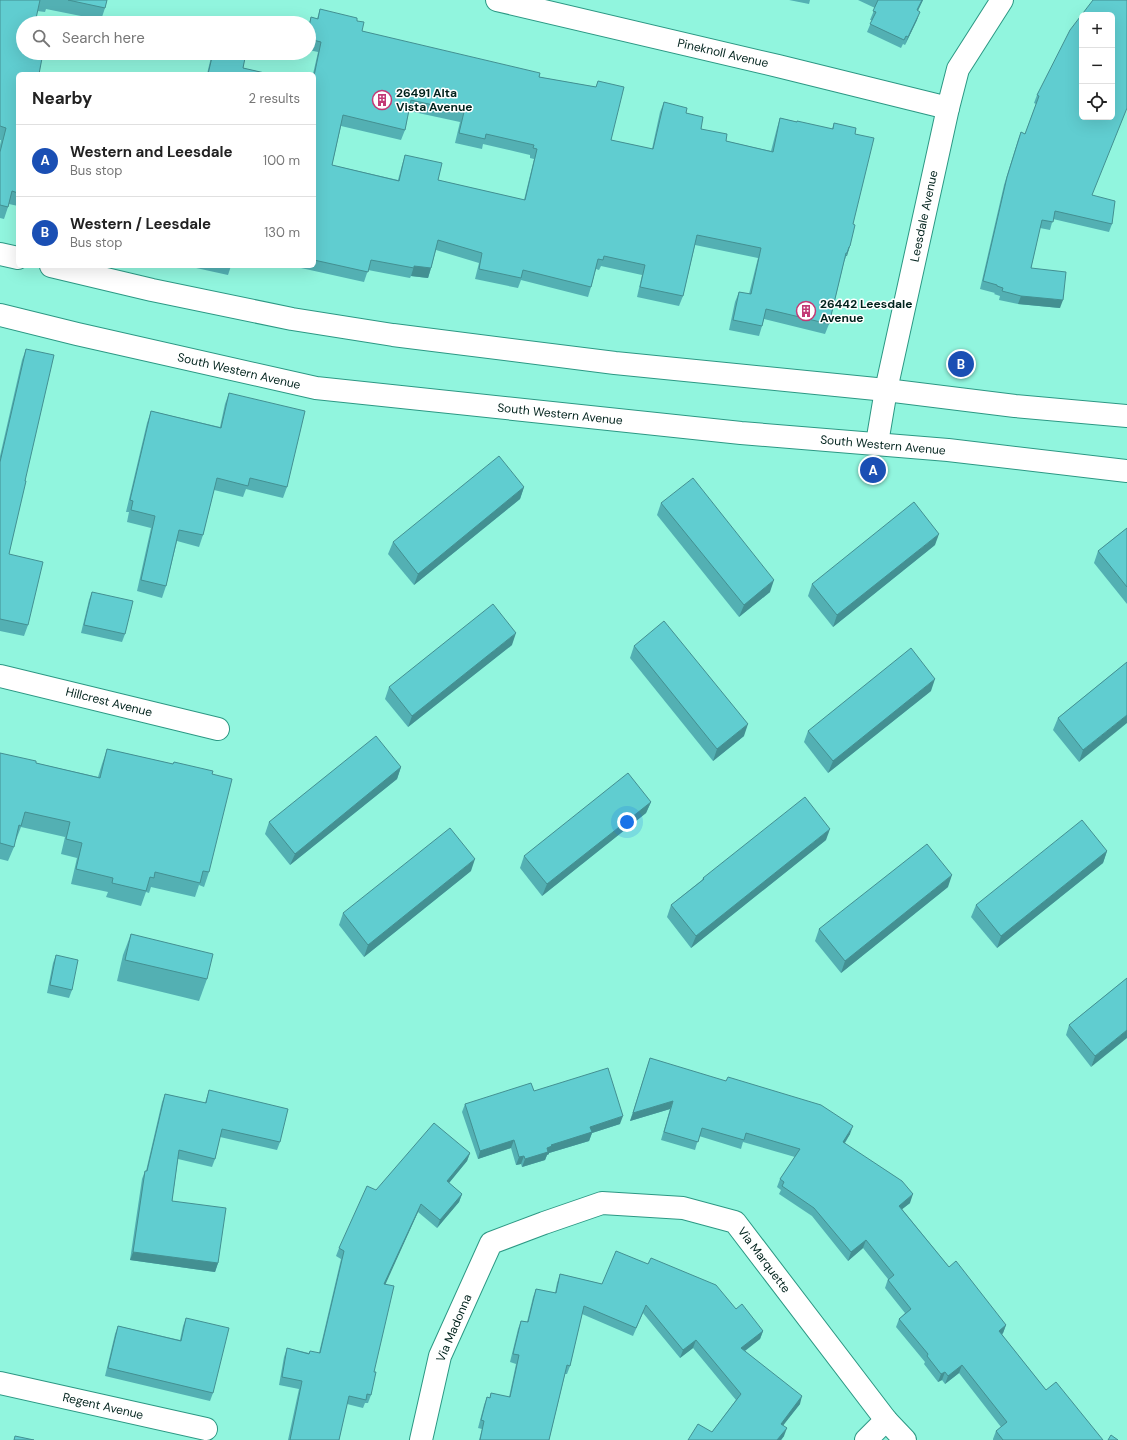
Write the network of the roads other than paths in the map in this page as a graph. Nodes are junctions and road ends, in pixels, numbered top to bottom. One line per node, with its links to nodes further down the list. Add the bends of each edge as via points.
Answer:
1 (497, 0): 3 (main road, Pineknoll Avenue)
2 (1002, 0): 3 (main road, Leesdale Avenue, via 958,69)
3 (948, 108): 8 (main road, Leesdale Avenue)
4 (0, 254): 5 (main road)
5 (16, 258)
6 (59, 268): 8 (main road, via 292,319 392,335 615,363)
7 (0, 315): 10 (main road, South Western Avenue, via 316,388 741,433)
8 (886, 390): 9 (main road, via 1015,406); 10 (main road, Leesdale Avenue)
9 (1127, 416)
10 (877, 443): 11 (main road, South Western Avenue)
11 (1127, 471)
12 (0, 676): 13 (main road, Hillcrest Avenue)
13 (218, 729)
14 (491, 1243): 16 (main road, Via Marquette, via 544,1222 602,1204 683,1208 735,1222); 18 (main road, Via Madonna, via 440,1356)
15 (0, 1383): 17 (main road, Regent Avenue)
16 (886, 1420): 19 (main road); 20 (main road, Via Marquette)
17 (206, 1428)
18 (421, 1440)
19 (866, 1440)
20 (905, 1440)

